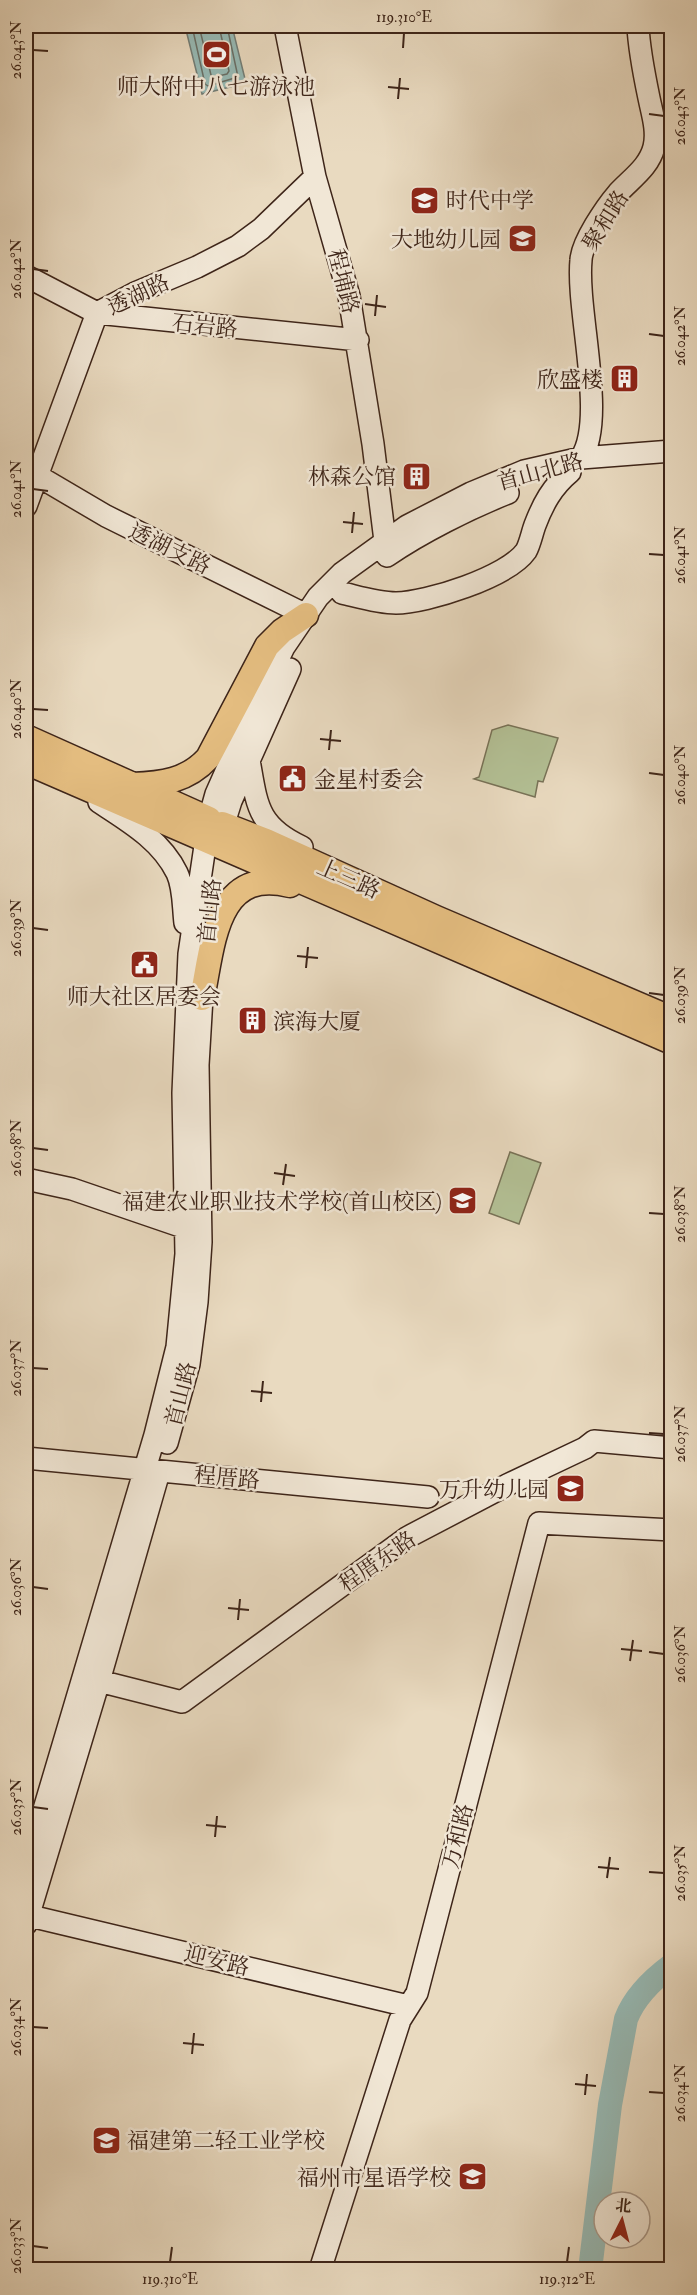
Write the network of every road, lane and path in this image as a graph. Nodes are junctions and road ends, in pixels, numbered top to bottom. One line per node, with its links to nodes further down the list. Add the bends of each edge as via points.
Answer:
1 (285, 26): 3 (street, 程埔路)
2 (638, 26): 8 (street, 聚和路, via 655,146 642,170 612,201 582,253 581,293 592,416 589,443)
3 (315, 177): 5 (street, 透湖路, via 238,246); 6 (street, 程埔路, via 350,296)
4 (26, 276): 5 (street, 石岩路)
5 (97, 313): 6 (street, 石岩路); 9 (street, 透湖路)
6 (358, 340): 11 (street, 程埔路)
7 (672, 451): 8 (street, 首山北路, via 616,454)
8 (575, 465): 11 (street, 首山北路, via 551,464 501,480); 12 (street, 首山北路, via 466,512 401,546); 12 (street, via 547,498 525,551 510,565 486,578 418,601 382,602)
9 (38, 476): 10 (street, 透湖路); 13 (street, 透湖支路, via 127,527)
10 (26, 506)
11 (385, 541): 13 (street, 首山北路, via 328,586)
12 (342, 593): 15 (street, 首山北路, via 321,616 297,655)
13 (306, 615): 18 (main road, via 267,646 200,767 179,779); 19 (street, 首山北路, via 284,648 216,794)
14 (26, 737): 18 (main road, 上三路)
15 (249, 760): 19 (street, 首山北路); 20 (street, via 256,798 267,823 283,838 359,873)
16 (26, 762): 17 (main road, 上三路)
17 (66, 781): 19 (main road, 上三路); 22 (street, via 132,824 166,856 180,885)
18 (132, 785): 19 (main road, 上三路)
19 (213, 832): 20 (main road, 上三路); 21 (main road, 上三路); 22 (street, 首山路); 23 (street, 首山路)
20 (378, 890): 24 (main road, 上三路)
21 (327, 894): 23 (main road, via 271,882 255,884 233,897 217,925); 25 (main road, 上三路)
22 (189, 954): 27 (street, 首山路, via 183,1103)
23 (202, 998): 30 (street, 首山路, via 198,1065 201,1242 197,1302 189,1364)
24 (672, 1019)
25 (672, 1042)
26 (26, 1179): 27 (street, via 72,1189)
27 (186, 1228): 30 (street, 首山路, via 177,1347 155,1435)
28 (672, 1448): 33 (street, 程厝东路, via 594,1441 423,1528 182,1702)
29 (26, 1458): 30 (street, 程厝路)
30 (151, 1471): 31 (street, 程厝路); 33 (street, 首山路); 34 (street, 首山路)
31 (428, 1497)
32 (672, 1530): 36 (street, 万和路, via 539,1523 417,1993)
33 (99, 1681): 35 (street, 首山路)
34 (26, 1870)
35 (26, 1918): 36 (street, 迎安路)
36 (408, 2006): 37 (street, 万和路, via 400,2020)
37 (320, 2270)

